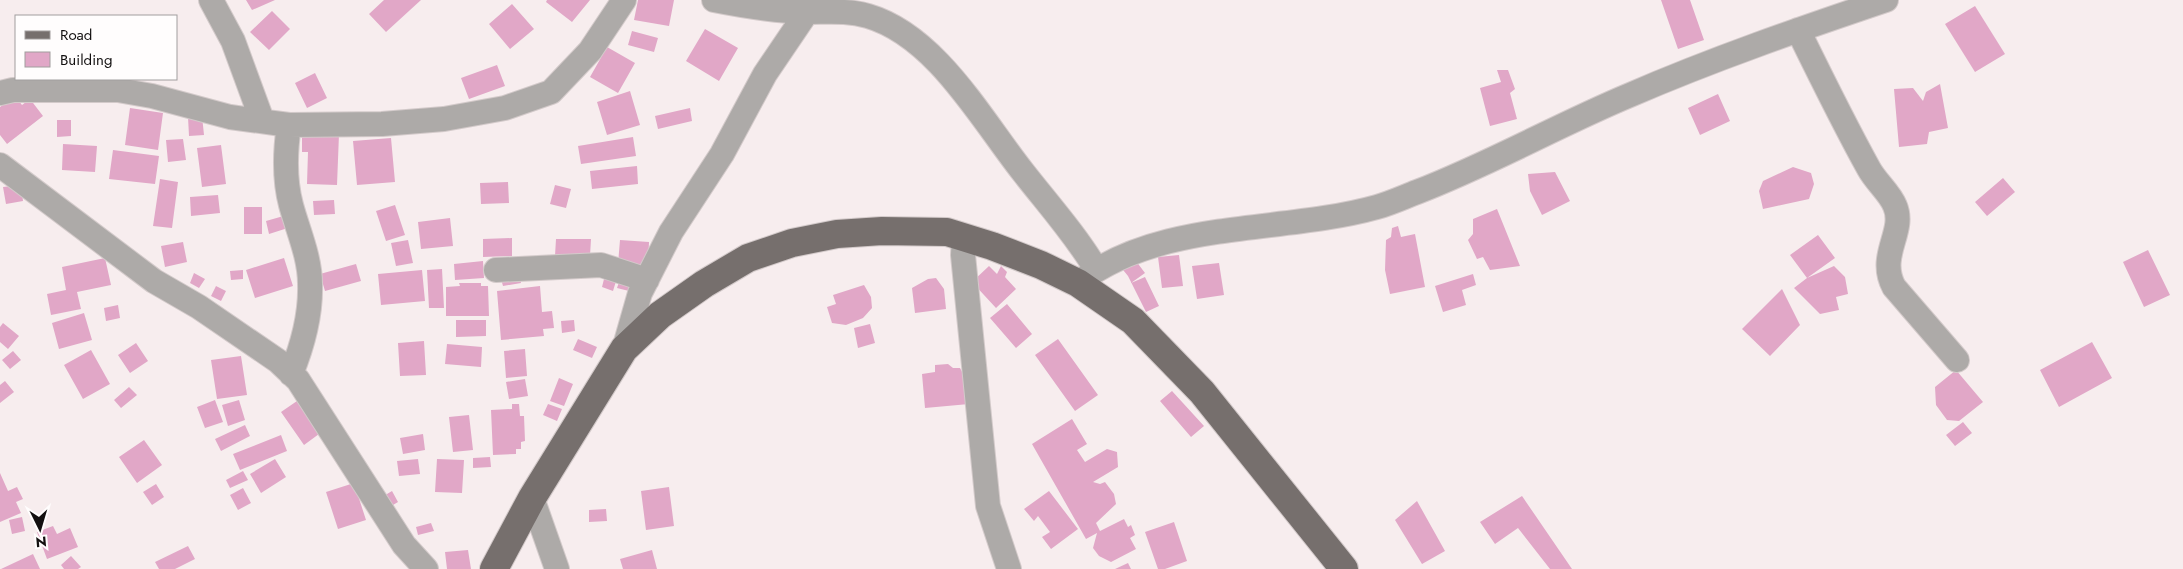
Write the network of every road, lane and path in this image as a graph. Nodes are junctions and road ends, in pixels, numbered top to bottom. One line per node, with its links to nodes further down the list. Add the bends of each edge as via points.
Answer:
1 (211, 0): 8 (street, via 233,41)
2 (624, 0): 9 (street, via 590,51 551,92 505,108 444,119 382,124)
3 (714, 0): 5 (street)
4 (1886, 0): 6 (street)
5 (810, 6): 13 (street, via 867,15 889,24 906,34 949,75 1082,246); 14 (street, via 766,74 722,154 671,232)
6 (1798, 30): 13 (street, via 1630,94 1453,178 1377,207 1176,241 1136,251); 16 (street, via 1870,172 1895,205 1899,220 1890,248 1888,275 1894,287)
7 (0, 93): 8 (street, via 13,90 118,90 230,118)
8 (262, 120): 9 (street)
9 (289, 125): 17 (street, via 286,173 310,283 298,357)
10 (0, 165): 17 (street, via 154,280 248,340)
11 (964, 237): 13 (main road, via 1041,265); 15 (main road, via 948,232 882,231 837,234 783,246 748,258 704,284 660,315); 22 (street, via 963,255 988,506)
12 (496, 270): 14 (street, via 601,265)
13 (1087, 276): 23 (main road, via 1202,392)
14 (647, 280): 15 (street, via 640,293)
15 (624, 350): 18 (main road)
16 (1957, 360)
17 (291, 374): 19 (street, via 325,420 404,546)
18 (532, 498): 20 (main road); 21 (street)
19 (426, 569)
20 (494, 569)
21 (557, 569)
22 (1009, 569)
23 (1344, 569)

